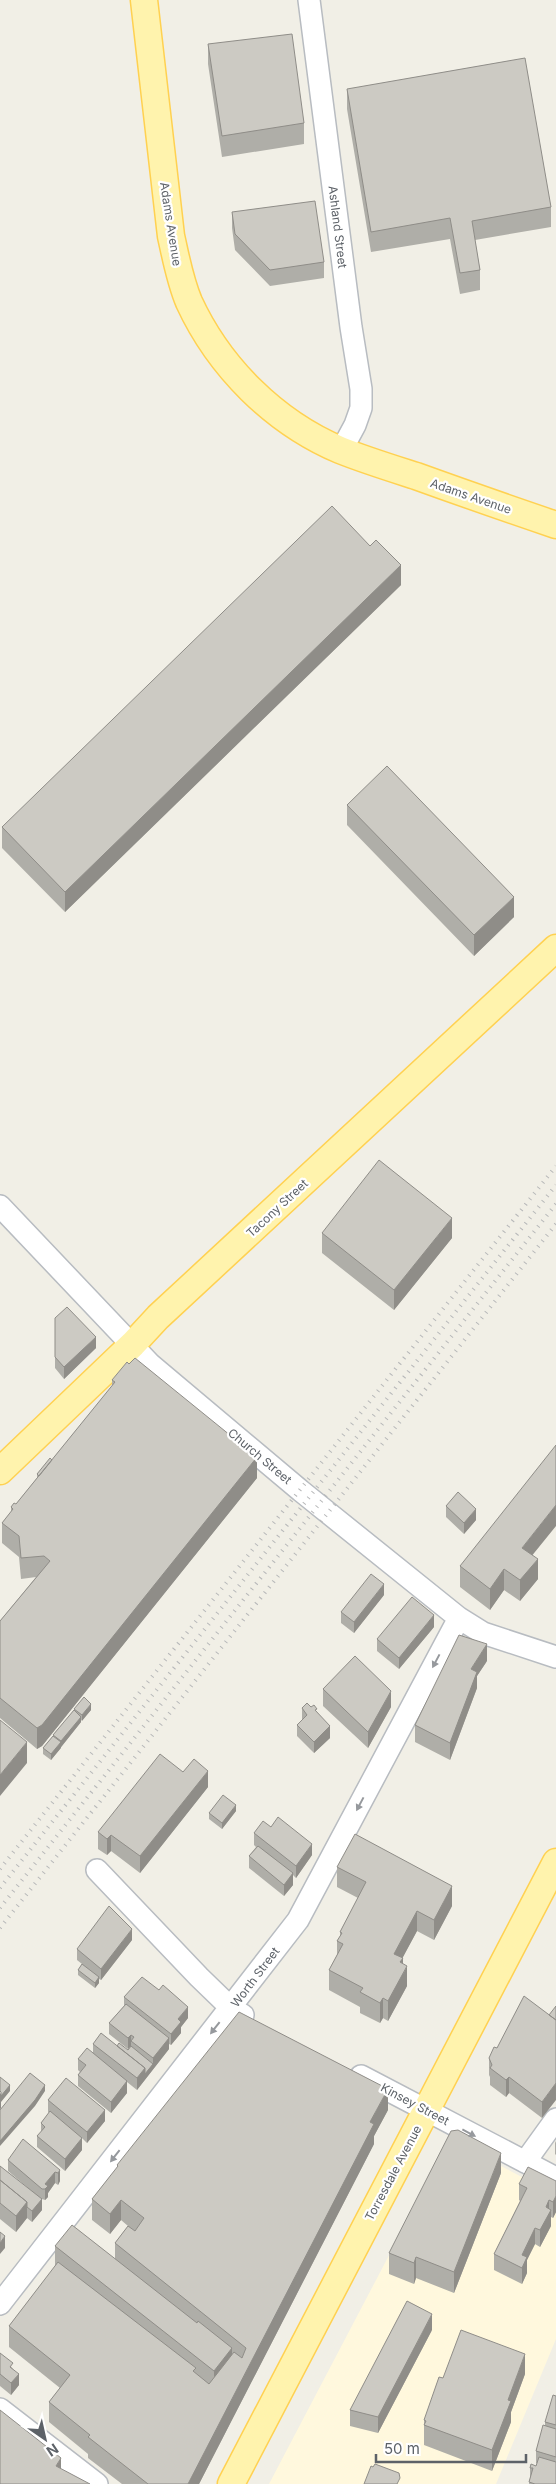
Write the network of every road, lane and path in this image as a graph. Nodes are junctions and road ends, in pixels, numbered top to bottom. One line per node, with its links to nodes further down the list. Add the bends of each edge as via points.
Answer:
1 (144, 0): 3 (main road, Adams Avenue, via 171,236 189,302 221,354 258,398 304,431)
2 (309, 0): 3 (street, Ashland Street, via 361,389 361,408)
3 (341, 450): 4 (main road, Adams Avenue)
4 (556, 525)
5 (556, 948): 7 (main road, Tacony Street, via 158,1317)
6 (0, 1206): 7 (street, Church Street)
7 (133, 1344): 8 (main road, Tacony Street); 9 (street, Church Street, via 150,1364 301,1491)
8 (0, 1471)
9 (459, 1618): 10 (street, Church Street, via 483,1633); 13 (street, Worth Street, one-way to 13, via 298,1920)
10 (556, 1657)
11 (556, 1862): 16 (main road, Torresdale Avenue)
12 (97, 1870): 13 (street)
13 (231, 2008): 14 (street); 20 (street, Worth Street, one-way to 20)
14 (265, 2026)
15 (341, 2066): 16 (street, Kinsey Street)
16 (426, 2110): 18 (street, Kinsey Street, one-way to 18); 23 (main road, Torresdale Avenue)
17 (556, 2120): 18 (street)
18 (525, 2162): 19 (street, Kinsey Street)
19 (556, 2178)
20 (0, 2304)
21 (0, 2409): 22 (street)
22 (97, 2484)
23 (231, 2484)

